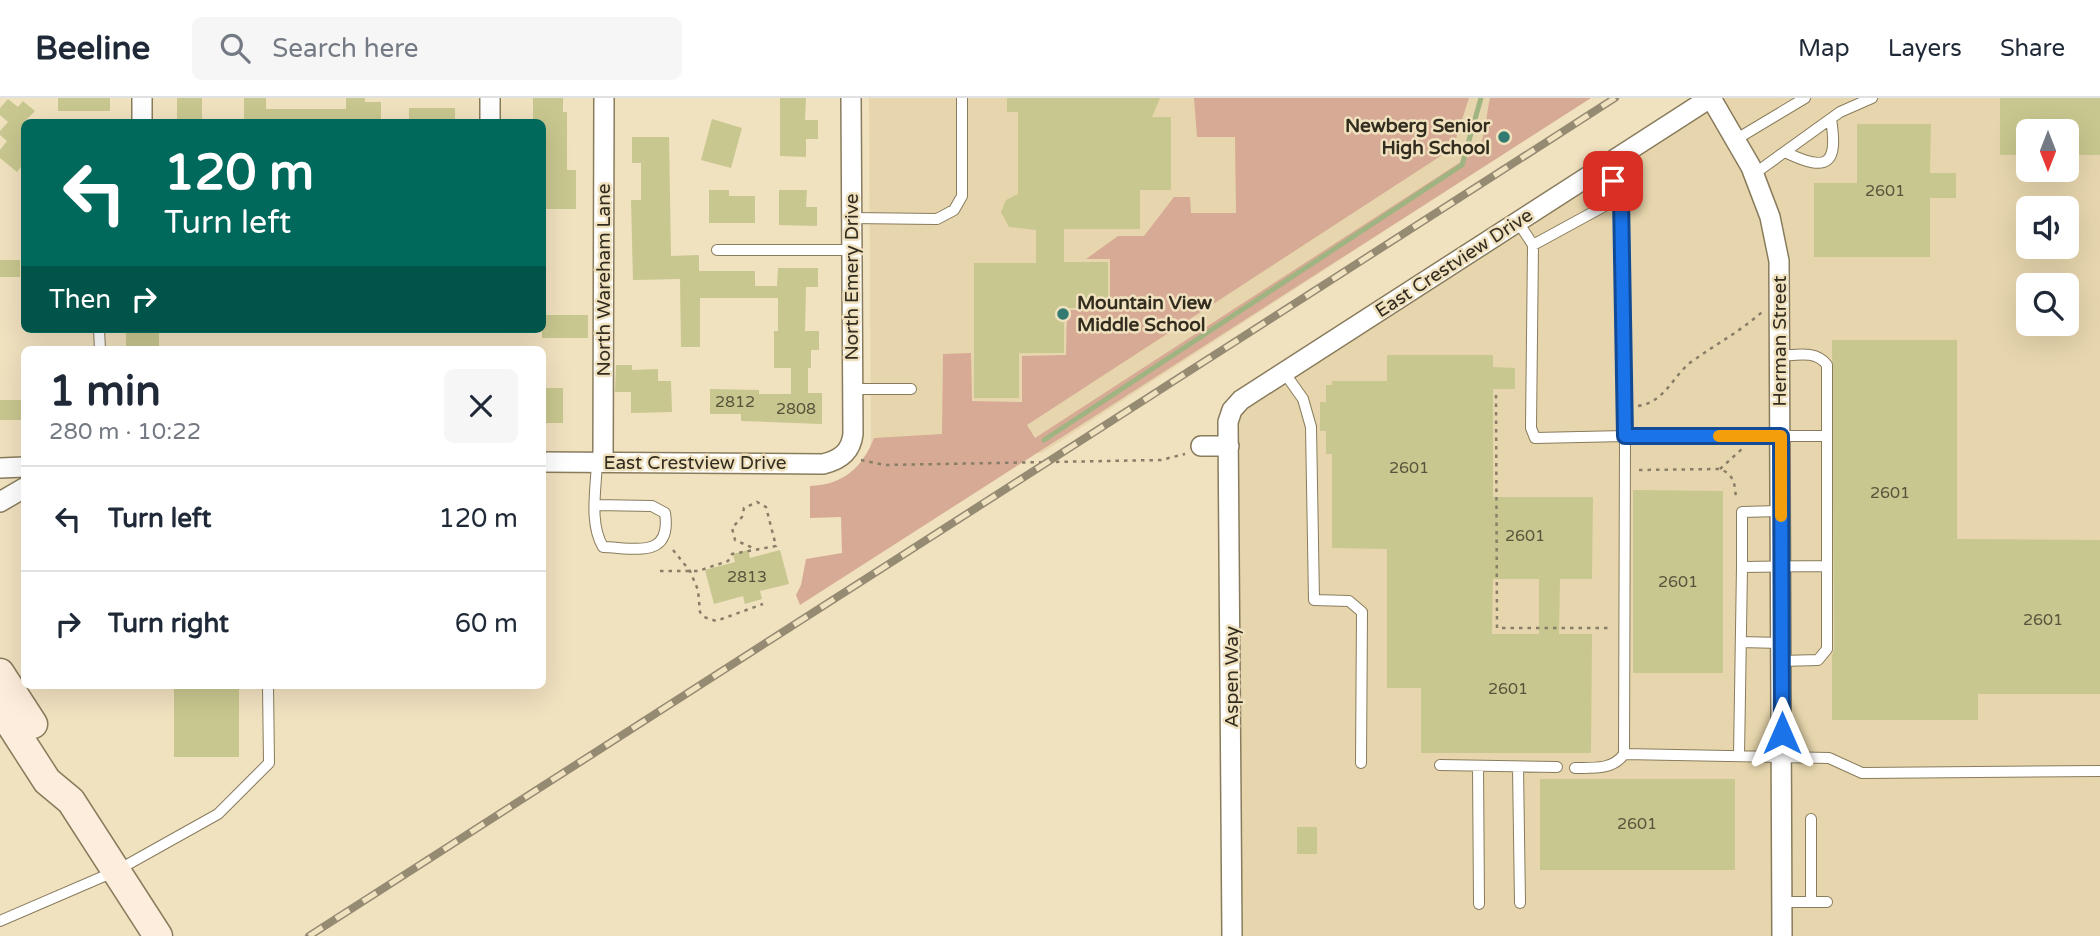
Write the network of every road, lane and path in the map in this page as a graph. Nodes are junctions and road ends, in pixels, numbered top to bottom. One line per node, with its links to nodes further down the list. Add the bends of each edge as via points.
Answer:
1 (142, 98): 9 (street)
2 (490, 98): 10 (street)
3 (604, 98): 37 (street, North Wareham Lane)
4 (851, 98): 17 (street, North Emery Drive)
5 (962, 98): 17 (lane, via 962,196 954,210 937,219)
6 (1711, 98): 12 (street, Herman Street); 14 (street, East Crestview Drive)
7 (1805, 98): 12 (lane)
8 (1872, 98): 11 (lane)
9 (142, 119)
10 (490, 119)
11 (1831, 119): 13 (lane); 13 (lane, via 1835,146 1830,159 1820,163)
12 (1735, 140): 15 (street, Herman Street)
13 (1787, 152): 15 (lane)
14 (1605, 166): 16 (lane); 18 (street, East Crestview Drive)
15 (1754, 174): 22 (street, Herman Street, via 1770,217)
16 (1621, 197): 19 (lane); 28 (lane)
17 (851, 218): 21 (street, North Emery Drive)
18 (1518, 222): 19 (lane); 24 (street, East Crestview Drive)
19 (1533, 245): 29 (lane, via 1531,428 1535,438)
20 (717, 250): 21 (lane)
21 (852, 250): 26 (street, North Emery Drive)
22 (1780, 295): 23 (street, Herman Street); 28 (path, via 1739,333 1689,364 1662,396)
23 (1780, 356): 31 (street, Herman Street); 32 (lane, via 1820,356 1827,365)
24 (1284, 373): 34 (street, East Crestview Drive, via 1232,410); 64 (lane, via 1303,399 1311,427 1314,600 1349,601 1362,612)
25 (911, 388): 26 (lane)
26 (852, 389): 35 (street, North Emery Drive)
27 (1496, 395): 55 (path, via 1497,628)
28 (1625, 408): 29 (lane)
29 (1625, 436): 30 (lane); 41 (lane)
30 (1750, 436): 31 (lane); 40 (path, via 1740,453)
31 (1781, 436): 32 (lane); 45 (street, Herman Street)
32 (1827, 436): 49 (lane)
33 (1201, 446): 34 (street); 35 (path, via 1160,460 885,466)
34 (1229, 446): 81 (street, Aspen Way)
35 (853, 457): 37 (street, East Crestview Drive, via 823,464)
36 (546, 462): 37 (street, East Crestview Drive)
37 (600, 463): 44 (lane)
38 (21, 467): 39 (street)
39 (0, 468)
40 (1720, 469): 41 (path); 46 (path, via 1735,482)
41 (1625, 470): 55 (lane)
42 (21, 490): 43 (street)
43 (0, 502)
44 (596, 505): 44 (lane, via 595,533 603,547 651,549 663,541 668,530 665,513 652,506)
45 (1781, 511): 46 (lane); 51 (street, Herman Street)
46 (1742, 512): 50 (lane)
47 (753, 548): 47 (path, via 776,546 766,508 757,502 744,508 732,528 735,540); 53 (path, via 732,554 728,561)
48 (673, 551): 53 (path)
49 (1827, 566): 51 (lane); 57 (lane, via 1825,653 1818,660)
50 (1742, 567): 51 (lane); 56 (lane)
51 (1781, 567): 57 (street, Herman Street)
52 (660, 571): 53 (path)
53 (690, 571): 54 (path, via 700,612 711,620)
54 (763, 604)
55 (1624, 628): 61 (lane)
56 (1741, 642): 57 (lane); 62 (lane)
57 (1781, 652): 63 (street, Herman Street)
58 (0, 673): 71 (main road, via 63,772)
59 (268, 689): 73 (lane, via 269,763 218,814)
60 (0, 708): 71 (main road, via 47,781)
61 (1624, 754): 62 (lane); 69 (lane, via 1601,768)
62 (1739, 756): 63 (lane)
63 (1782, 757): 70 (lane, via 1829,758 1862,774); 74 (street, Herman Street)
64 (1361, 763)
65 (1440, 765): 66 (lane)
66 (1478, 766): 67 (lane); 78 (lane)
67 (1518, 767): 68 (lane); 77 (lane)
68 (1557, 768)
69 (1575, 768)
70 (2100, 771)
71 (71, 801): 73 (main road)
72 (1811, 819): 75 (lane)
73 (116, 870): 79 (lane); 80 (main road)
74 (1782, 902): 75 (lane); 82 (street, Herman Street)
75 (1811, 902): 76 (lane)
76 (1828, 902)
77 (1520, 903)
78 (1479, 904)
79 (0, 921)
80 (158, 936)
81 (1232, 936)
82 (1782, 936)

